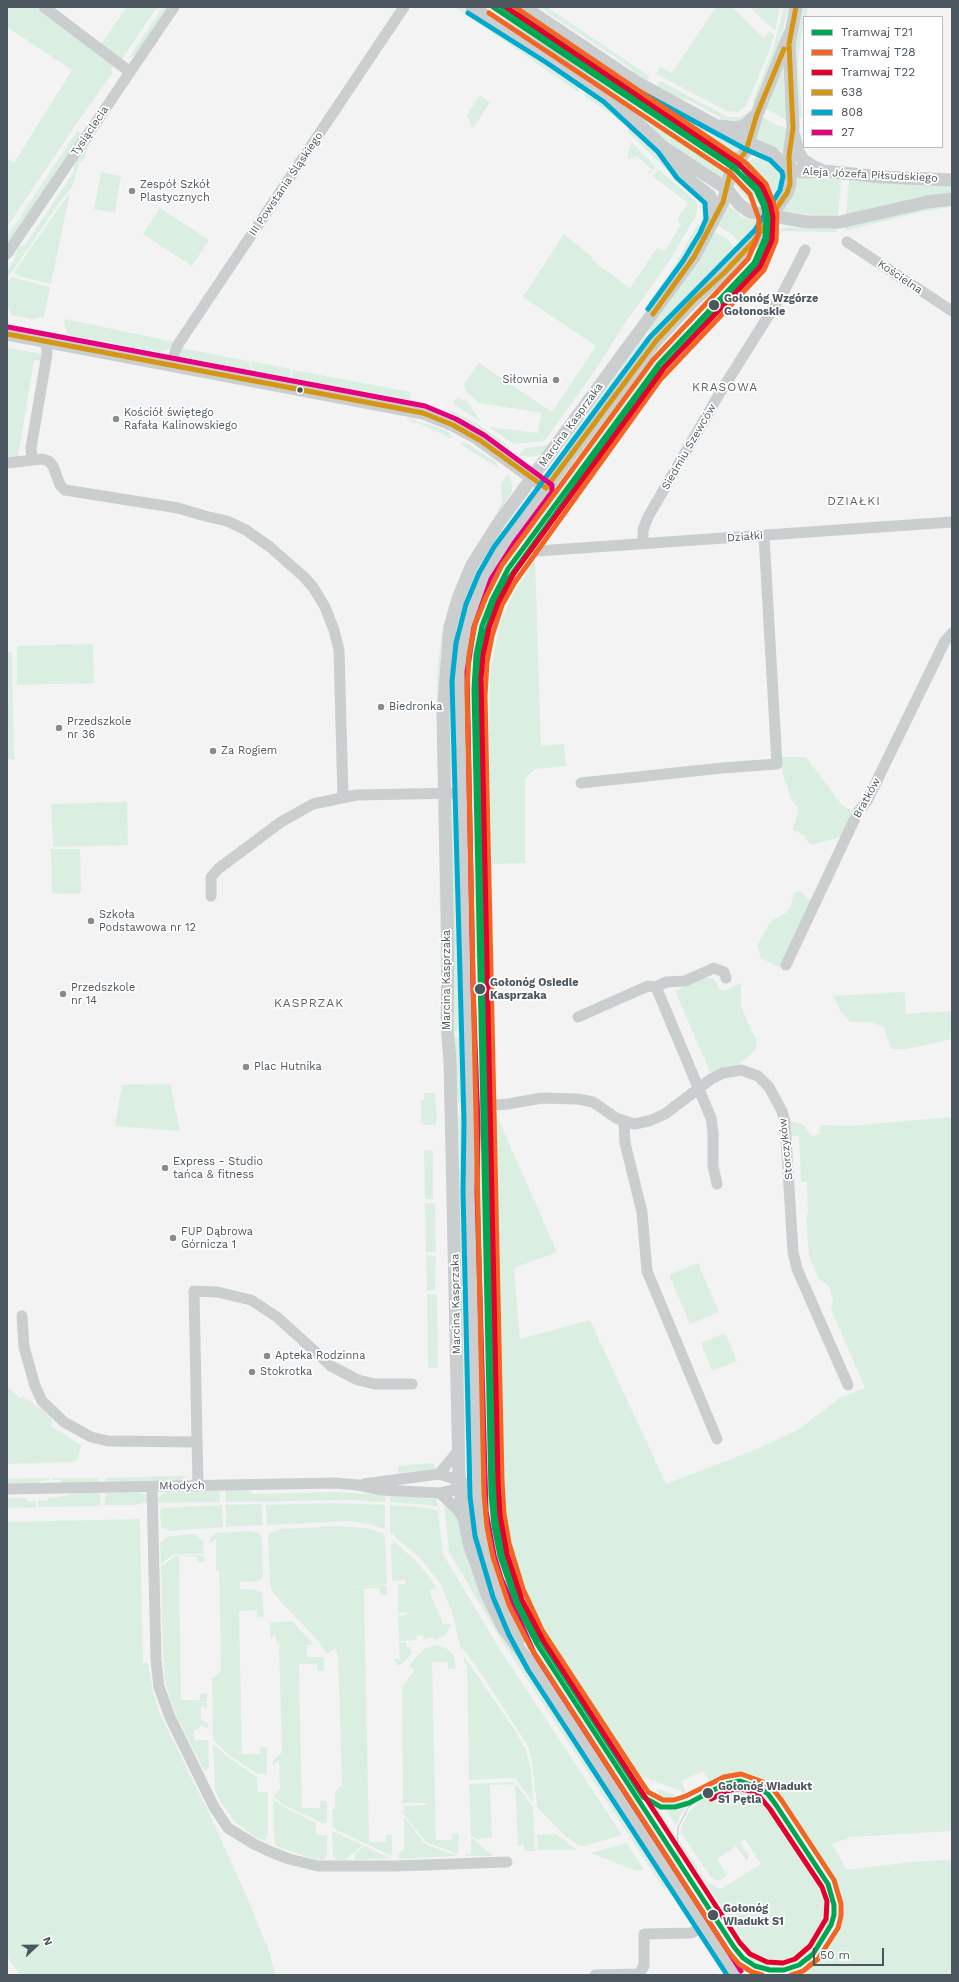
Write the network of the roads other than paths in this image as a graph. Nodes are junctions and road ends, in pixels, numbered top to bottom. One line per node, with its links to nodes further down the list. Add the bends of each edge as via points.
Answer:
1 (44, 7): 8 (street)
2 (174, 7): 8 (street, Tysiąclecia)
3 (404, 7): 27 (street, III Powstania Śląskiego, via 177,346)
4 (472, 7): 13 (street, via 602,92)
5 (524, 7): 10 (street, via 636,82)
6 (796, 7): 7 (street)
7 (790, 33): 9 (street); 11 (street, via 789,66)
8 (130, 72): 23 (street, Tysiąclecia)
9 (757, 114): 10 (street, via 748,124 739,127); 12 (street)
10 (713, 125): 12 (street)
11 (793, 128): 14 (street); 15 (street, via 800,156)
12 (748, 143): 14 (street, via 774,154); 17 (street, via 731,170)
13 (663, 147): 17 (street); 20 (street, via 682,173 710,196 714,205)
14 (789, 169): 15 (street, Aleja Józefa Piłsudskiego, via 803,172); 19 (street, via 789,188)
15 (823, 171): 16 (street, Aleja Józefa Piłsudskiego)
16 (952, 180)
17 (727, 189): 19 (street, via 746,210); 20 (street, Marcina Kasprzaka)
18 (952, 199): 19 (street, Aleja Józefa Piłsudskiego, via 927,202 840,222)
19 (772, 217): 31 (street, Marcina Kasprzaka, via 754,241 656,341)
20 (714, 220): 30 (street, Marcina Kasprzaka, via 689,265)
21 (847, 242): 24 (street, Kościelna)
22 (805, 250): 34 (street, Siedmiu Szewców, via 784,291 718,396 648,517 643,530)
23 (7, 254)
24 (952, 311)
25 (7, 334): 26 (street)
26 (46, 340): 27 (street); 28 (street, via 47,354 31,448)
27 (170, 364): 30 (street, via 423,413 469,434)
28 (32, 459): 29 (street); 40 (street, via 49,461 62,488 68,492 178,508 227,521 246,530 270,547 304,576 325,607 339,650)
29 (7, 463)
30 (532, 478): 31 (street); 38 (street, Marcina Kasprzaka, via 479,552 454,609 448,642 444,695)
31 (546, 488): 39 (street, Marcina Kasprzaka, via 492,564 476,596 467,625 459,681)
32 (952, 522): 33 (street, Działki)
33 (764, 536): 34 (street, Działki); 37 (street, via 777,764)
34 (643, 543): 35 (street, Działki)
35 (538, 551)
36 (952, 633): 42 (street, Bratków, via 945,641 867,801 858,812)
37 (581, 783)
38 (445, 793): 39 (street); 40 (street); 48 (street, Marcina Kasprzaka, via 447,1026)
39 (461, 793): 47 (street, Marcina Kasprzaka)
40 (343, 796): 41 (street, via 301,809 243,849 211,877)
41 (211, 896)
42 (786, 965)
43 (726, 978): 44 (street, via 724,972 714,968 685,980 666,982)
44 (656, 987): 45 (street, via 644,987); 46 (street)
45 (578, 1017)
46 (700, 1088): 49 (street, Storczyków, via 656,1118 634,1124); 50 (street, via 711,1118 713,1166); 53 (street, Storczyków, via 723,1073 746,1070 763,1080 779,1105 785,1122 795,1262)
47 (471, 1107): 48 (street); 49 (street, via 542,1098 578,1099 593,1102); 58 (street, Marcina Kasprzaka, via 470,1199)
48 (452, 1110): 56 (street, Marcina Kasprzaka)
49 (624, 1122): 54 (street, via 625,1144 643,1219 647,1271)
50 (717, 1184)
51 (22, 1316): 55 (street, via 24,1347 35,1386 42,1401 64,1422 91,1437 108,1441)
52 (412, 1384): 55 (street, via 375,1384 358,1380 331,1366 277,1317 251,1300 217,1292 194,1291)
53 (848, 1385)
54 (717, 1439)
55 (197, 1442): 61 (street)
56 (459, 1450): 57 (street); 59 (street, Marcina Kasprzaka)
57 (439, 1474): 59 (street, Młodych); 60 (street, Młodych)
58 (477, 1483): 59 (street, Młodych); 66 (street, Marcina Kasprzaka, via 480,1524 494,1580 515,1632)
59 (460, 1484): 64 (street, Młodych, via 454,1490); 65 (street, Marcina Kasprzaka)
60 (358, 1485): 61 (street, Młodych, via 332,1483); 64 (street, Młodych, via 382,1490)
61 (198, 1486): 62 (street, Młodych)
62 (152, 1487): 63 (street, Młodych); 67 (street, via 156,1660 159,1687 170,1717 214,1807 228,1828 271,1852 318,1866)
63 (7, 1489)
64 (440, 1493): 65 (street)
65 (464, 1519): 66 (street, Marcina Kasprzaka, via 472,1553 491,1604 509,1636)
66 (539, 1675): 68 (street, Marcina Kasprzaka)
67 (507, 1862)
68 (704, 1928): 69 (street, via 691,1933 644,1934 644,1966 639,1974); 70 (street, Marcina Kasprzaka)
69 (596, 1975)
70 (735, 1975)

